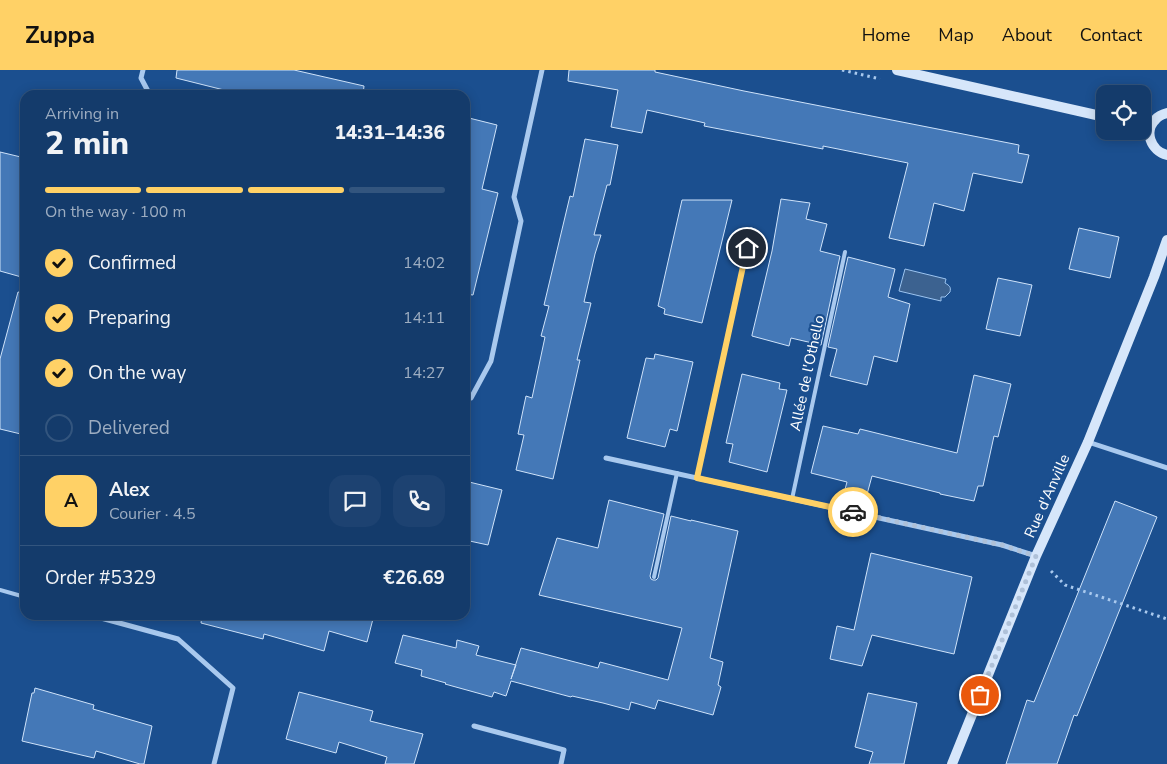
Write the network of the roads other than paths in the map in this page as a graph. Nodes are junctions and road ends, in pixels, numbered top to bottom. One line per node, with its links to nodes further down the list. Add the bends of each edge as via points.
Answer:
1 (143, 70): 4 (street, via 141,78)
2 (542, 70): 13 (street, via 514,197 521,221 491,361)
3 (897, 70): 6 (street)
4 (147, 90)
5 (1167, 113): 7 (street)
6 (1096, 115)
7 (1151, 125)
8 (1151, 140): 9 (street, via 1157,150)
9 (1167, 156)
10 (752, 229): 18 (lane)
11 (1167, 240): 14 (street, Rue d'Anville)
12 (844, 252): 19 (lane, Allée de l'Othello)
13 (470, 398)
14 (1088, 442): 16 (street); 20 (street, Rue d'Anville)
15 (606, 458): 17 (street)
16 (1167, 468)
17 (677, 473): 18 (street); 21 (lane)
18 (697, 478): 19 (street)
19 (792, 499): 20 (street, via 1002,545)
20 (1036, 556): 28 (street, Rue d'Anville)
21 (654, 577)
22 (0, 590): 23 (lane)
23 (20, 596)
24 (108, 620): 26 (street, via 178,639 233,688)
25 (474, 726): 27 (street, via 564,750)
26 (214, 764)
27 (561, 764)
28 (952, 764)

